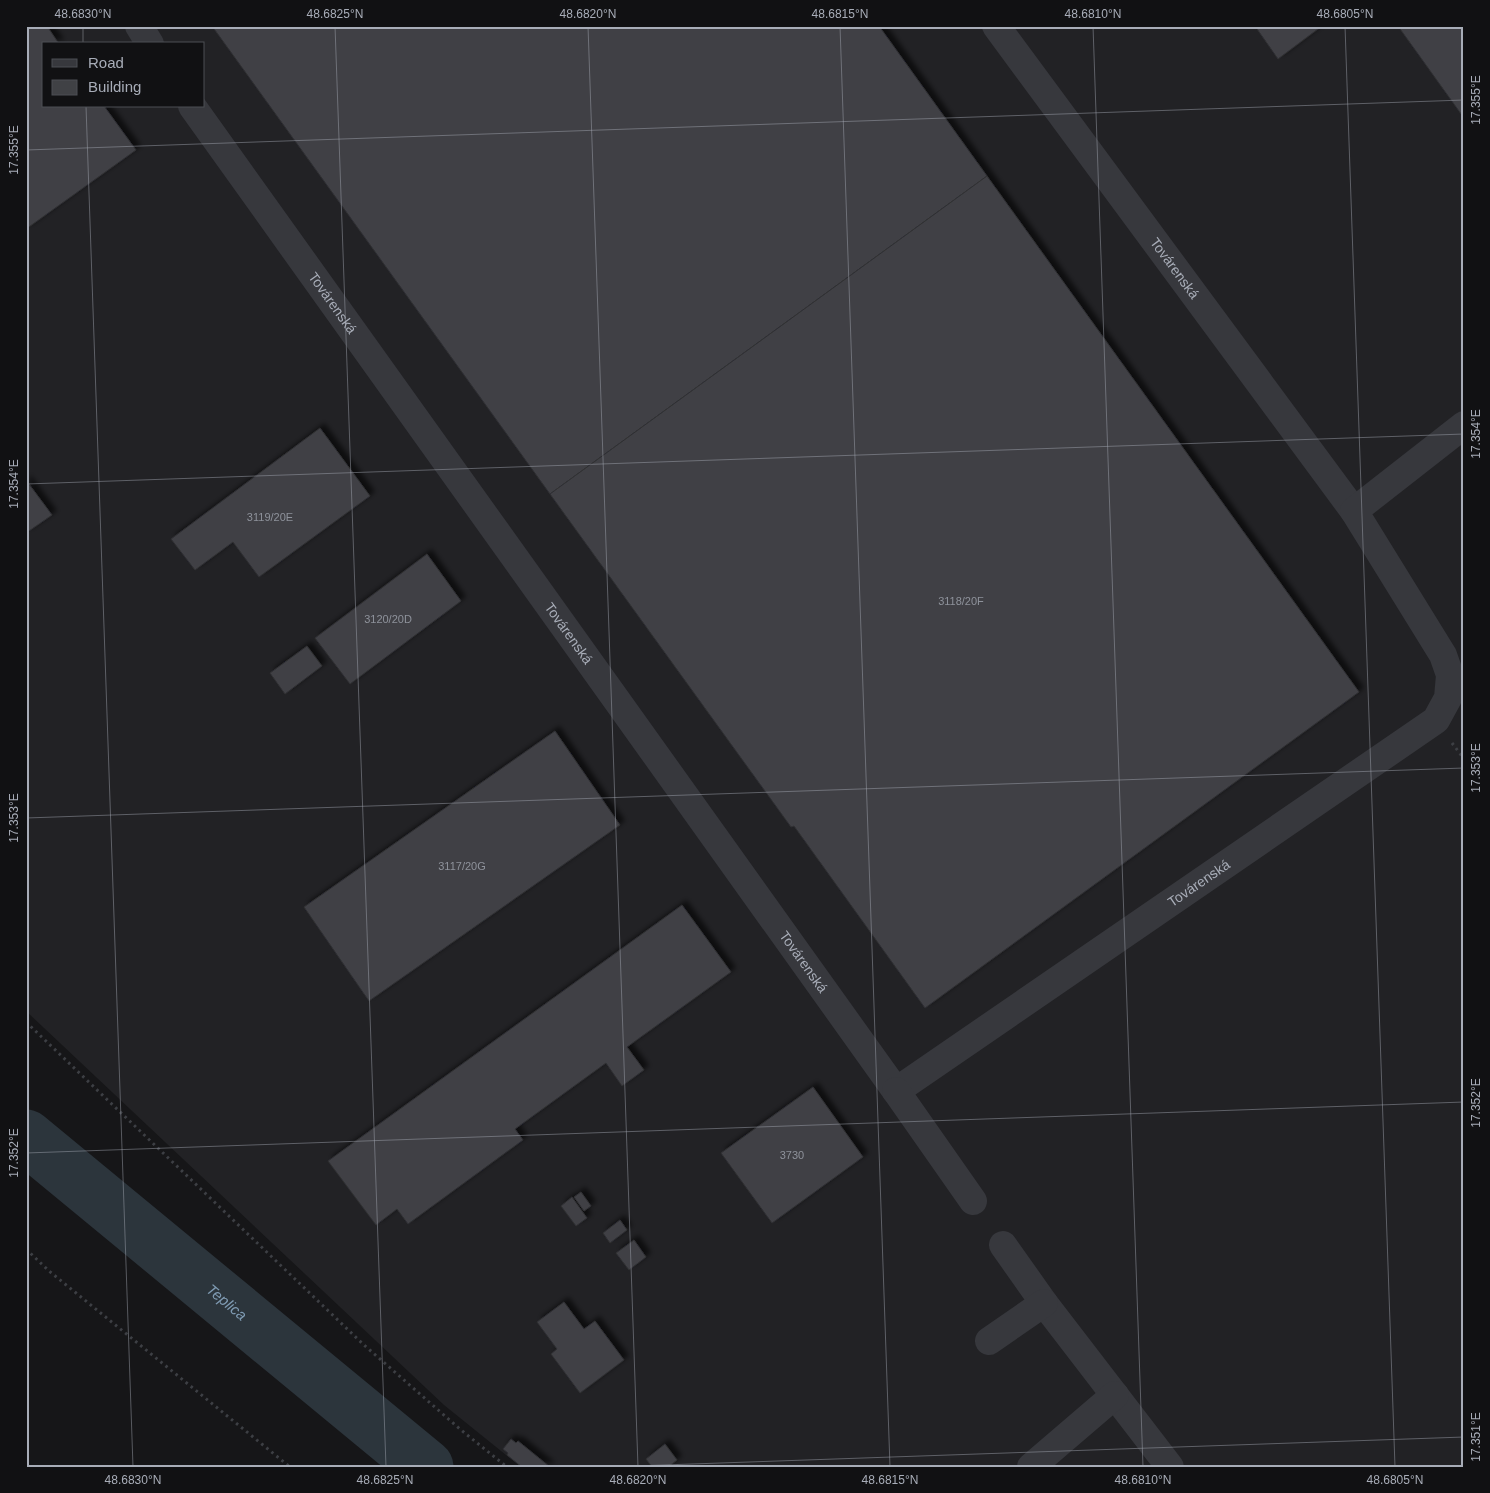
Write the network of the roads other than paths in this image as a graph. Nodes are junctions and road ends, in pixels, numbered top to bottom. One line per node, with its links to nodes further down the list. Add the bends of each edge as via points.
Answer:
1 (138, 26): 3 (lane)
2 (996, 26): 6 (lane, Továrenská)
3 (149, 42)
4 (193, 108): 7 (lane, Továrenská)
5 (1464, 425): 6 (lane)
6 (1354, 510): 7 (lane, Továrenská, via 1443,654 1450,675 1448,698 1436,720)
7 (896, 1091): 8 (lane)
8 (973, 1201)
9 (1003, 1245): 10 (lane)
10 (1044, 1303): 11 (lane); 12 (lane)
11 (988, 1341)
12 (1115, 1395): 13 (lane); 14 (lane)
13 (1031, 1467)
14 (1170, 1467)

